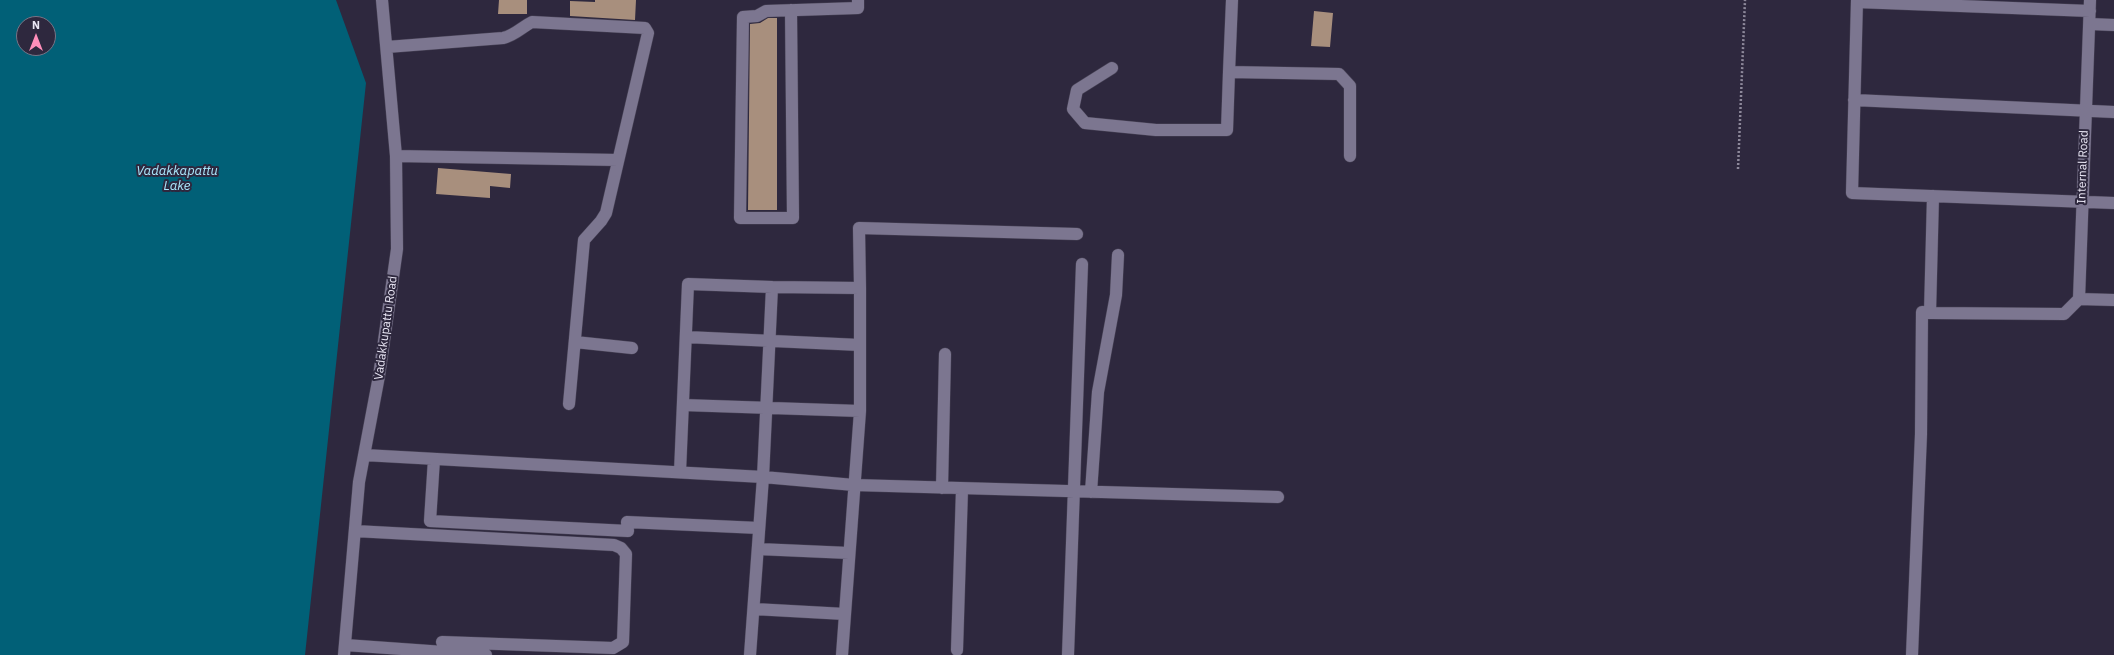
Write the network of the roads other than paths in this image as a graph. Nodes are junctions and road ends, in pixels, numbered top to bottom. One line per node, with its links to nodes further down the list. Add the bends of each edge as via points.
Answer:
1 (382, 0): 10 (street, Vadakkupattu Road)
2 (858, 0): 7 (street, via 858,8)
3 (1232, 0): 12 (street)
4 (1857, 1): 5 (street); 13 (street)
5 (2090, 5): 8 (street, Internal Road)
6 (766, 6): 7 (street); 7 (street, via 757,16 743,17 740,218 793,218)
7 (791, 10)
8 (2090, 24): 9 (street); 14 (street, Internal Road)
9 (2114, 25)
10 (387, 47): 16 (street, Vadakkupattu Road); 18 (street, via 503,38 511,36 519,28 532,22 644,28 648,33)
11 (1112, 68): 12 (street, via 1077,90 1073,109 1086,123 1156,130 1227,130)
12 (1229, 72): 17 (street, via 1339,74 1350,86)
13 (1854, 100): 14 (street); 19 (street, via 1852,193)
14 (2085, 111): 15 (street); 20 (street, Internal Road)
15 (2114, 112)
16 (396, 156): 18 (street); 40 (street, Vadakkupattu Road, via 397,249 379,376)
17 (1350, 156)
18 (618, 160): 32 (street, via 606,213 584,240)
19 (1933, 196): 20 (street); 29 (street)
20 (2082, 202): 21 (street); 27 (street, Internal Road)
21 (2114, 203)
22 (1077, 234): 26 (street, via 859,228)
23 (1118, 255): 48 (street, via 1116,295 1098,392)
24 (1082, 264): 47 (street)
25 (772, 287): 26 (street); 30 (street, via 688,284); 31 (street)
26 (860, 288): 33 (street)
27 (2078, 299): 28 (street); 29 (street, via 2064,314)
28 (2114, 300)
29 (1930, 313): 63 (street, via 1922,312 1921,434)
30 (686, 337): 31 (street); 37 (street)
31 (770, 340): 33 (street); 38 (street)
32 (575, 342): 34 (street); 36 (street)
33 (860, 345): 39 (street)
34 (632, 348)
35 (945, 354): 45 (street)
36 (570, 404)
37 (683, 405): 38 (street); 42 (street)
38 (766, 407): 39 (street); 43 (street)
39 (860, 411): 44 (street)
40 (364, 455): 41 (street); 51 (street, Vadakkupattu Road)
41 (434, 459): 42 (street); 50 (street, via 430,521 628,531 627,522)
42 (680, 472): 43 (street)
43 (763, 477): 44 (street); 50 (street)
44 (854, 485): 45 (street); 53 (street)
45 (942, 488): 46 (street)
46 (962, 489): 47 (street); 58 (street)
47 (1075, 492): 48 (street); 62 (street)
48 (1091, 492): 49 (street)
49 (1278, 497)
50 (759, 528): 52 (street)
51 (355, 531): 56 (street, via 614,545 626,554 623,642 619,646 613,648); 57 (street, Vadakkupattu Road)
52 (758, 549): 53 (street); 54 (street)
53 (849, 553): 55 (street)
54 (754, 609): 55 (street); 60 (street)
55 (845, 614): 61 (street)
56 (442, 642)
57 (344, 650): 59 (street)
58 (957, 650)
59 (486, 655)
60 (750, 655)
61 (842, 655)
62 (1068, 655)
63 (1912, 655)

